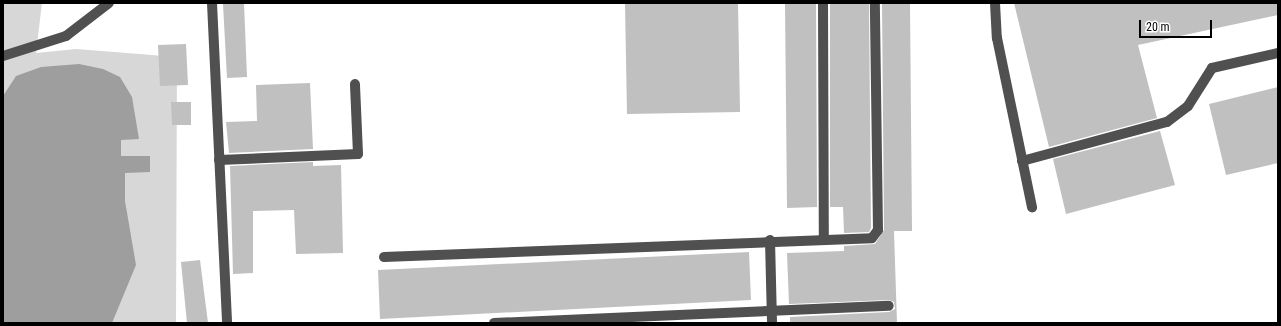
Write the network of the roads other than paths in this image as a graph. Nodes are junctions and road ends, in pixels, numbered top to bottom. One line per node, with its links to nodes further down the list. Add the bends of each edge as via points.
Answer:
1 (109, 3): 7 (lane, via 66,36)
2 (212, 3): 9 (lane)
3 (823, 3): 12 (lane)
4 (875, 3): 12 (lane, via 878,230 872,238)
5 (995, 3): 10 (lane, via 997,38)
6 (1278, 53): 10 (lane, via 1212,68 1188,106 1167,122)
7 (3, 56)
8 (355, 84): 9 (lane, via 358,154)
9 (219, 160): 17 (lane)
10 (1022, 160): 11 (lane)
11 (1032, 207)
12 (824, 238): 13 (lane)
13 (770, 240): 14 (lane); 16 (lane)
14 (384, 257)
15 (889, 306): 16 (lane)
16 (772, 311): 18 (lane); 19 (lane)
17 (226, 323)
18 (494, 323)
19 (772, 323)

